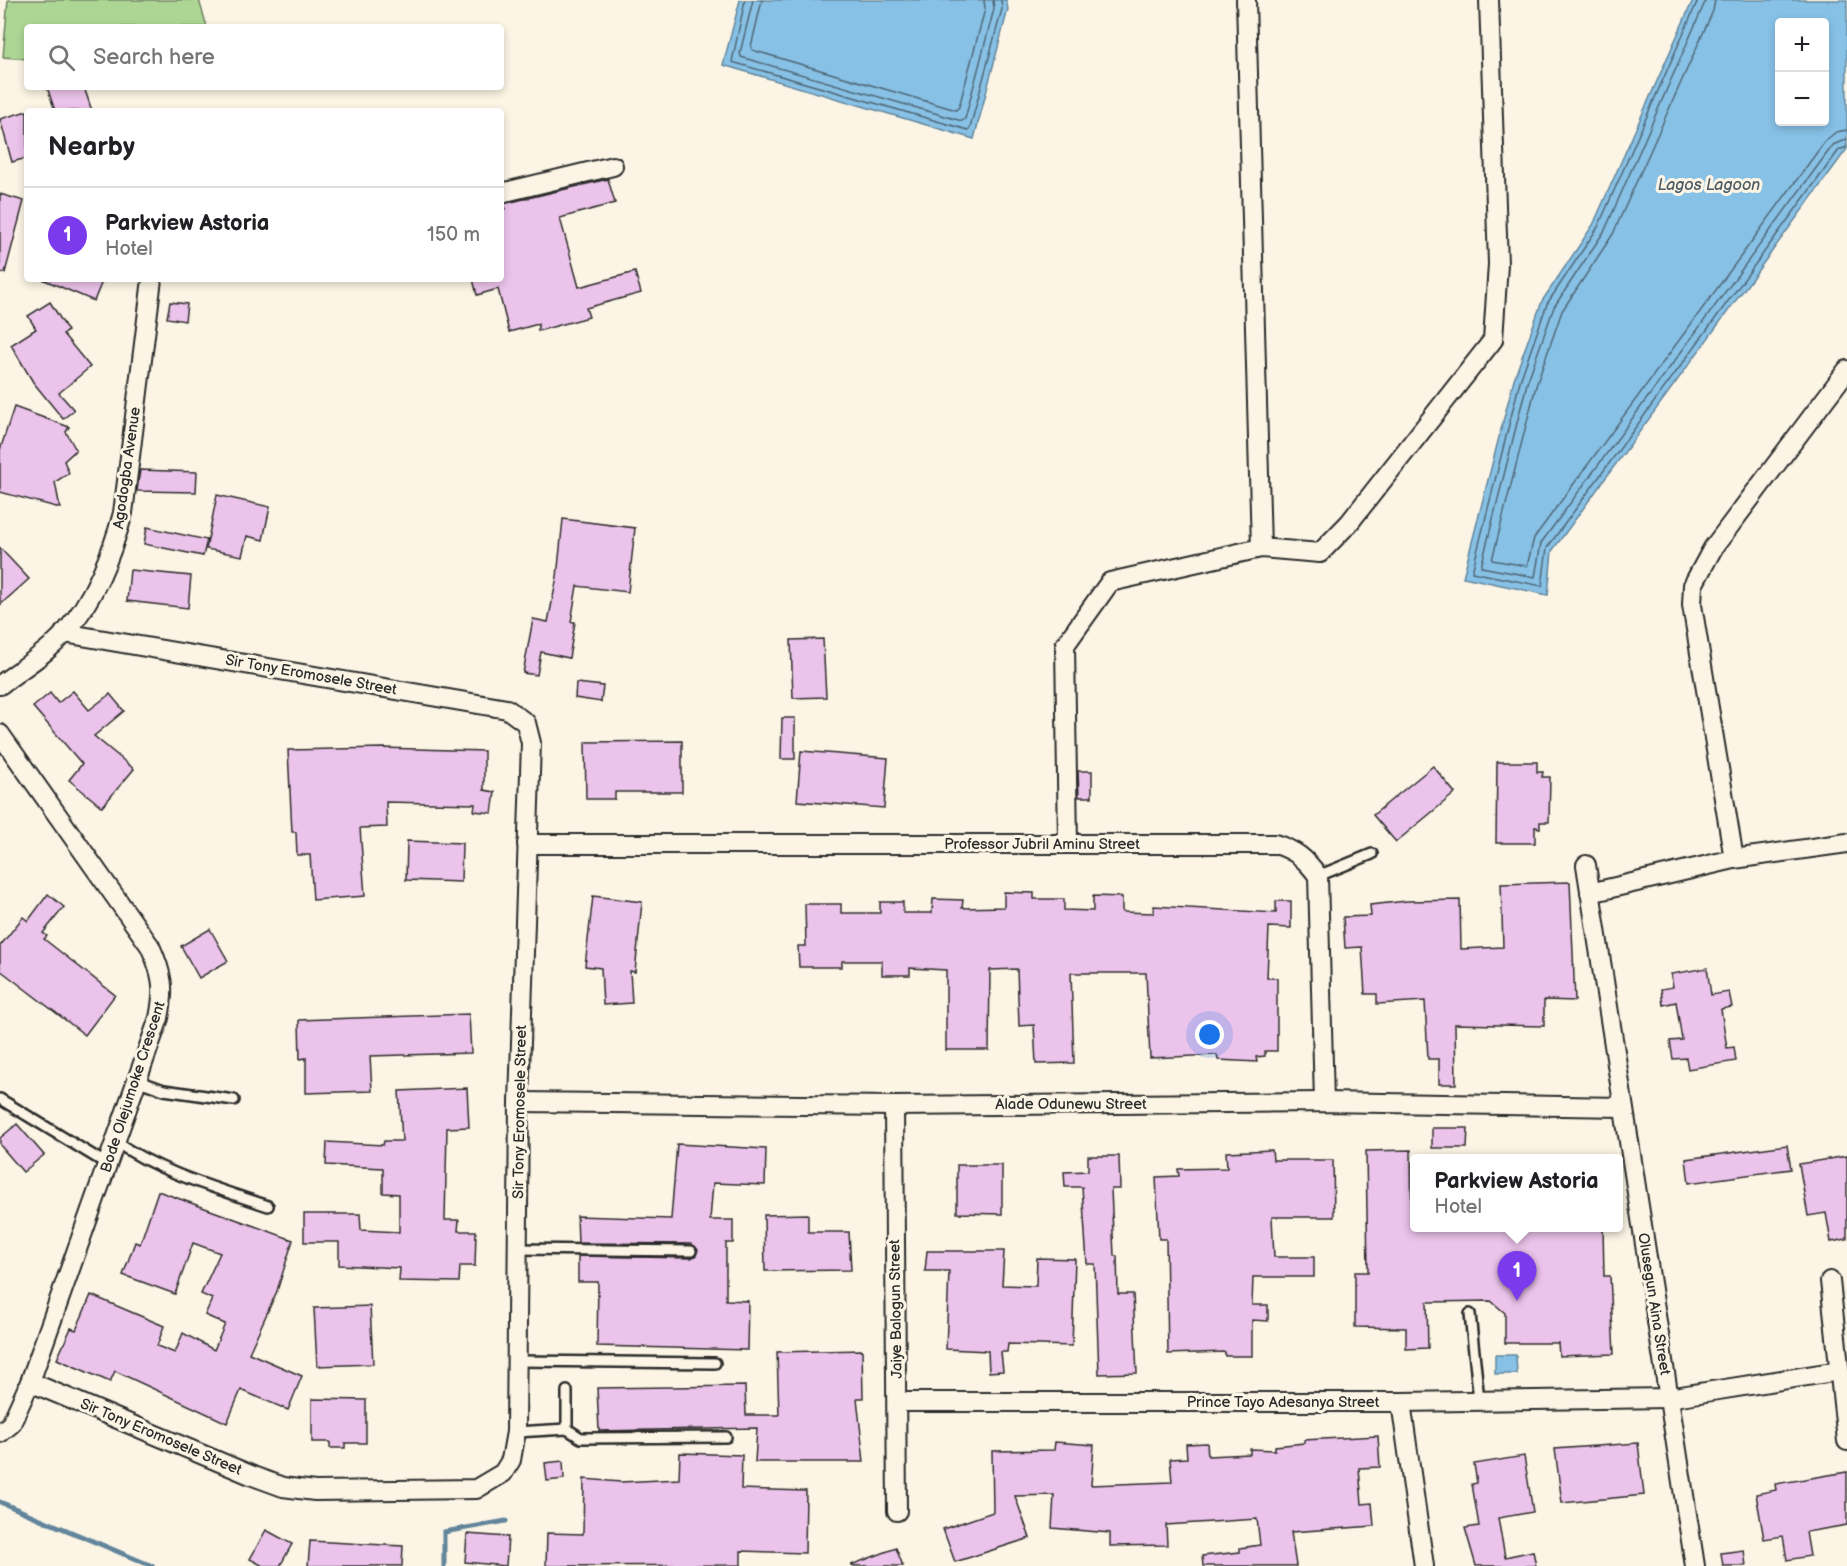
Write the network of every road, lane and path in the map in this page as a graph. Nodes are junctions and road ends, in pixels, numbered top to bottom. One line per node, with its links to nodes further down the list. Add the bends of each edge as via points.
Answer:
1 (1246, 0): 7 (street)
2 (1489, 0): 7 (street, via 1498,264 1493,340 1349,523 1320,553)
3 (613, 166): 4 (street)
4 (504, 192)
5 (149, 282): 8 (street, Agodogba Avenue, via 123,513 97,582)
6 (1847, 370): 15 (street, via 1713,548 1693,585 1692,605)
7 (1261, 548): 13 (street, via 1110,582 1065,645)
8 (64, 633): 9 (street, Agodogba Avenue); 12 (street, Sir Tony Eromosele Street, via 507,709 526,723 531,743)
9 (0, 685)
10 (0, 734): 19 (street, Bode Olejumoke Crescent, via 150,946 161,971 164,993 159,1018)
11 (1847, 843): 15 (street)
12 (527, 844): 13 (street, Professor Jubril Aminu Street); 22 (street, Sir Tony Eromosele Street)
13 (1068, 844): 17 (street, Professor Jubril Aminu Street, via 1275,844 1306,860)
14 (1372, 854): 17 (lane)
15 (1734, 859): 18 (street)
16 (1586, 865): 18 (street, Olusegun Aina Street)
17 (1318, 876): 23 (street)
18 (1590, 893): 25 (street, Olusegun Aina Street)
19 (136, 1080): 21 (lane, via 164,1090); 26 (street, Bode Olejumoke Crescent)
20 (0, 1099): 27 (lane)
21 (234, 1100)
22 (519, 1102): 24 (street, Alade Odunewu Street); 29 (street, Sir Tony Eromosele Street)
23 (1324, 1102): 24 (street, Alade Odunewu Street); 25 (street, Alade Odunewu Street)
24 (894, 1106): 40 (street, Jaiye Balogun Street)
25 (1623, 1107): 38 (street, Olusegun Aina Street)
26 (116, 1142): 27 (street, Bode Olejumoke Crescent); 28 (lane, via 168,1170)
27 (107, 1164): 36 (street, Bode Olejumoke Crescent)
28 (268, 1206)
29 (517, 1249): 30 (lane); 33 (street, Sir Tony Eromosele Street)
30 (691, 1251)
31 (1830, 1281): 35 (street)
32 (1470, 1314): 39 (lane)
33 (516, 1360): 34 (lane); 43 (street, Sir Tony Eromosele Street)
34 (715, 1363)
35 (1839, 1371): 38 (street, Prince Tayo Adesanya Street); 46 (street)
36 (30, 1382): 43 (street, Sir Tony Eromosele Street, via 253,1476 315,1491 476,1490 503,1473 511,1460); 44 (street, Bode Olejumoke Crescent, via 11,1424)
37 (567, 1391): 42 (lane)
38 (1668, 1398): 39 (street, Prince Tayo Adesanya Street); 49 (street, Olusegun Aina Street)
39 (1479, 1400): 41 (street, Prince Tayo Adesanya Street)
40 (898, 1402): 41 (street, Prince Tayo Adesanya Street); 47 (street, Jaiye Balogun Street)
41 (1401, 1402): 48 (street)
42 (567, 1429): 43 (lane); 45 (lane, via 581,1438)
43 (516, 1432)
44 (0, 1433)
45 (726, 1437)
46 (1847, 1441)
47 (897, 1511)
48 (1424, 1566)
49 (1695, 1566)

